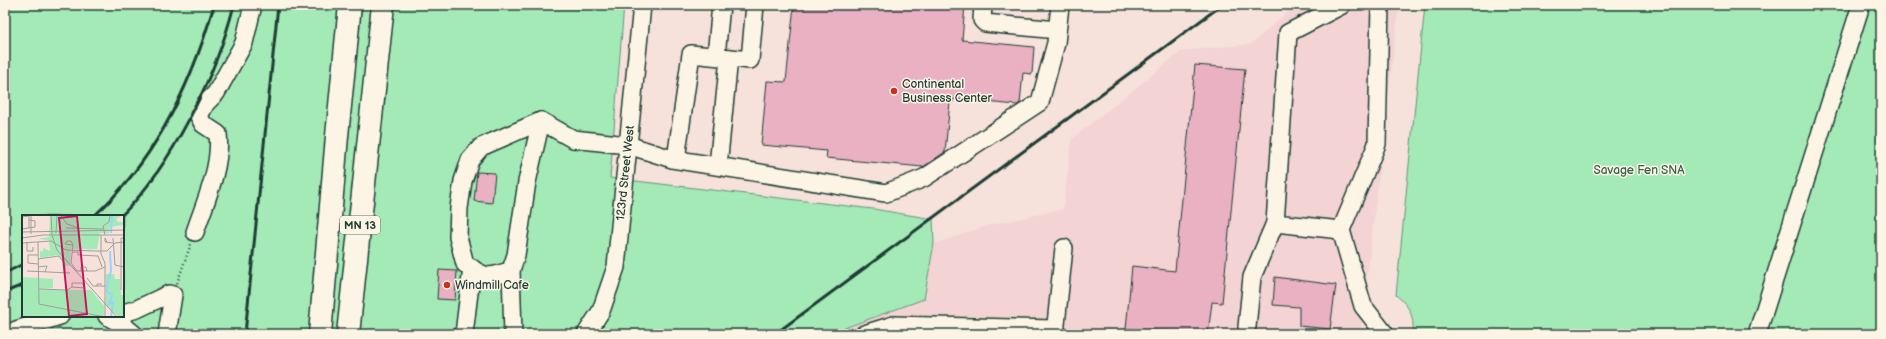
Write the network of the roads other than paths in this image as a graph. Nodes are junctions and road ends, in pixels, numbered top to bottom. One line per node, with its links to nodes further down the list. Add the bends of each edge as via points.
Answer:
1 (253, 5): 20 (street, via 244,43 216,93 206,103 199,116 203,124 218,134 220,145 215,171)
2 (350, 5): 21 (highway, MN 13)
3 (383, 5): 35 (highway, MN 13)
4 (642, 5): 15 (street, 123rd Street West)
5 (721, 5): 13 (street)
6 (755, 5): 13 (street, via 750,60)
7 (982, 5): 12 (street, via 982,20 985,23)
8 (1060, 5): 12 (street)
9 (1342, 5): 18 (street, via 1288,33)
10 (1380, 5): 19 (street, via 1377,144)
11 (1861, 5): 41 (street)
12 (1057, 30): 17 (street, via 1056,43 1040,102 924,178 886,193)
13 (723, 57): 16 (street, via 691,54); 17 (street)
14 (541, 121): 15 (street, via 573,139); 23 (street, via 481,147 470,160 463,181 458,237 465,264); 24 (street)
15 (628, 145): 16 (street); 38 (street, 123rd Street West, via 616,268 601,311)
16 (676, 159): 17 (street)
17 (718, 166)
18 (1275, 223): 19 (street); 28 (street, via 1252,277)
19 (1341, 230): 40 (street, via 1363,306)
20 (194, 232)
21 (328, 235): 33 (highway); 34 (highway, MN 13)
22 (1064, 248): 30 (street)
23 (472, 268): 24 (street, via 482,275 495,276); 36 (street)
24 (511, 270): 37 (street)
25 (124, 312): 32 (street, via 173,294)
26 (57, 317): 29 (street)
27 (114, 317): 31 (street)
28 (1247, 327)
29 (10, 331)
30 (1055, 332): 39 (street, via 893,325)
31 (134, 334)
32 (167, 334)
33 (304, 334)
34 (320, 334)
35 (348, 334)
36 (464, 334)
37 (513, 334)
38 (586, 334)
39 (864, 334)
40 (1385, 334)
41 (1757, 334)

